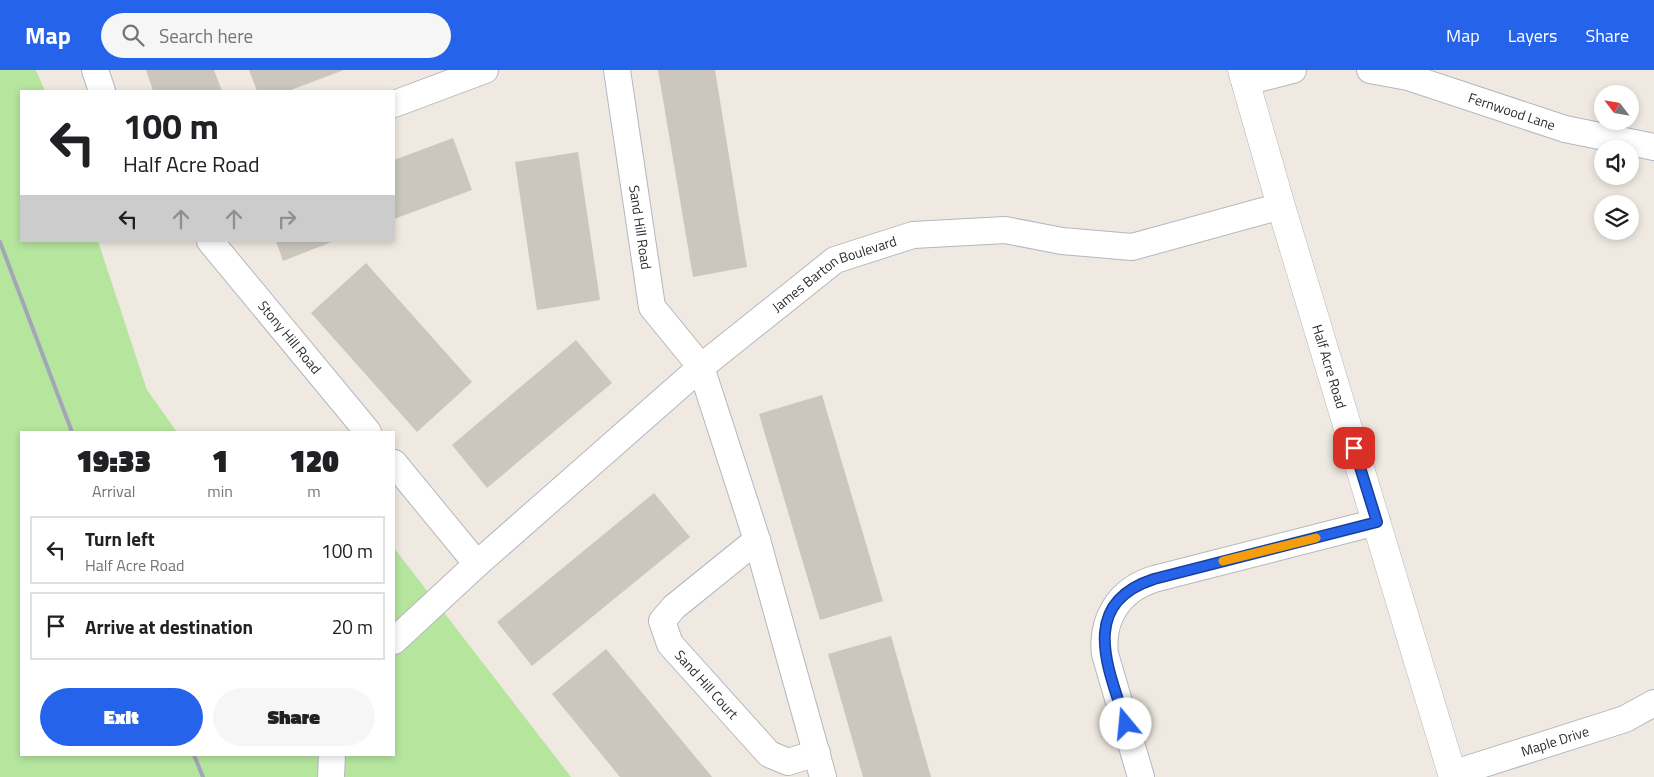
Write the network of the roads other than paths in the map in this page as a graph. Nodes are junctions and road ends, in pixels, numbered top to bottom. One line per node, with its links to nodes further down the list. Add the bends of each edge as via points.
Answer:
1 (96, 70): 7 (street)
2 (484, 70): 8 (street)
3 (617, 70): 12 (street, Sand Hill Road, via 652,307)
4 (1293, 70): 6 (street)
5 (1370, 70): 9 (street, Fernwood Lane, via 1408,77 1565,129)
6 (1244, 76): 10 (street, Half Acre Road)
7 (102, 90)
8 (395, 104)
9 (1654, 147)
10 (1281, 206): 12 (street, James Barton Boulevard, via 1132,248 1062,241 1005,230 913,235 835,260); 15 (street, Half Acre Road)
11 (211, 242): 13 (street, Stony Hill Road)
12 (701, 368): 16 (street, Sand Hill Court); 17 (street, James Barton Boulevard)
13 (367, 431)
14 (395, 464): 17 (street)
15 (1377, 522): 22 (street, Half Acre Road); 24 (street, via 1154,579 1140,583 1126,593 1113,608 1103,638)
16 (757, 540): 21 (street, Sand Hill Court); 21 (street, Sand Hill Court, via 674,607 662,621 665,633 670,644 769,754 788,762)
17 (477, 564): 18 (street, James Barton Boulevard)
18 (395, 640)
19 (1654, 703): 22 (street, Maple Drive, via 1625,719)
20 (332, 756): 23 (street)
21 (820, 765)
22 (1453, 776)
23 (331, 777)
24 (1142, 777)

